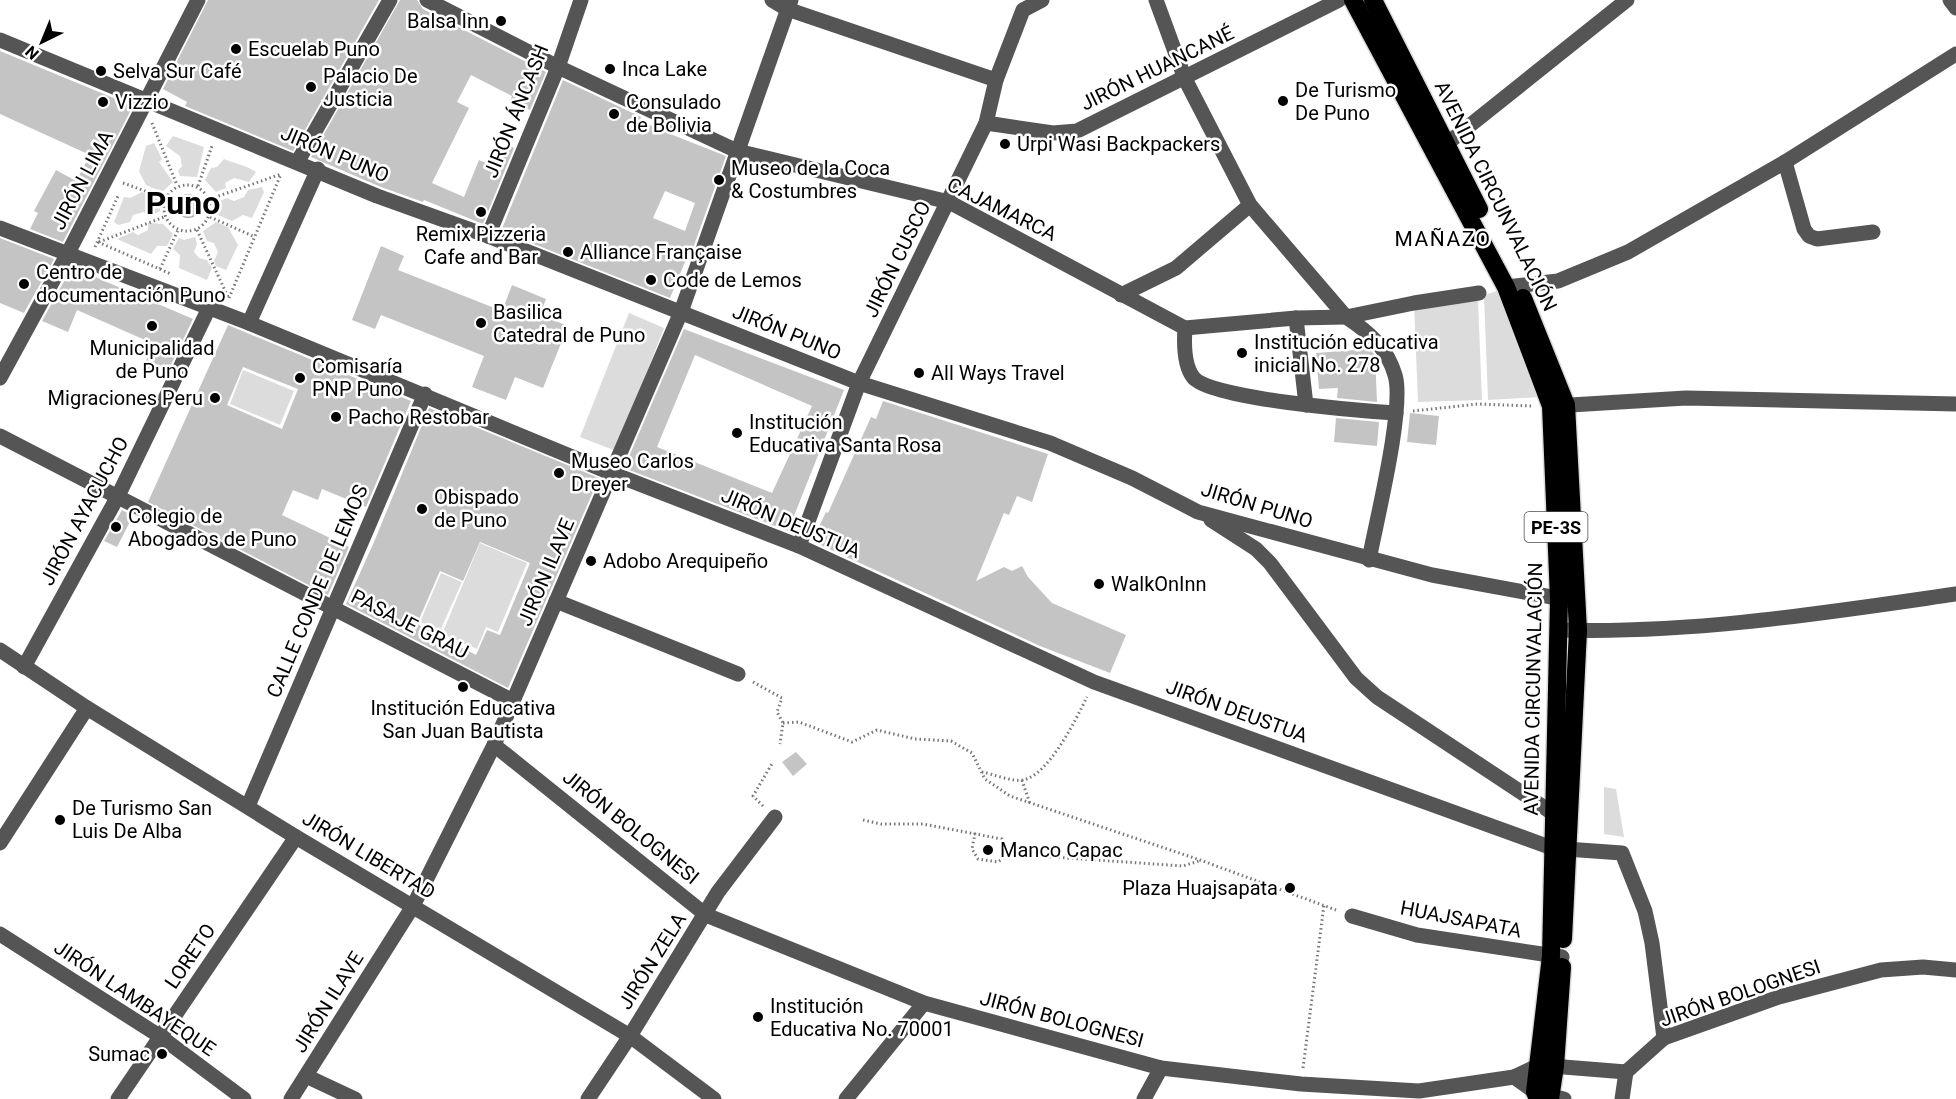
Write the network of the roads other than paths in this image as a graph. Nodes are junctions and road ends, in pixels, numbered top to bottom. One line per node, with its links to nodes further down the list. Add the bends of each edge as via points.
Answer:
1 (198, 0): 21 (street, JIRÓN LIMA)
2 (390, 0): 25 (street)
3 (427, 0): 18 (street, CAJAMARCA)
4 (581, 0): 18 (street, JIRÓN ÁNCASH)
5 (772, 0): 13 (street)
6 (1042, 0): 14 (street, JIRÓN CUSCO)
7 (1155, 0): 19 (street)
8 (1339, 0): 19 (street, JIRÓN HUANCANÉ)
9 (1353, 0): 23 (highway, AVENIDA CIRCUNVALACIÓN / PE-3S)
10 (1373, 0): 23 (highway, AVENIDA CIRCUNVALACIÓN / PE-3S)
11 (1627, 0): 23 (street)
12 (1950, 0): 15 (street)
13 (789, 4): 20 (street); 24 (street, JIRÓN ILAVE)
14 (1020, 5): 20 (street, JIRÓN CUSCO)
15 (1956, 8)
16 (0, 40): 21 (street, JIRÓN PUNO)
17 (1956, 54): 26 (street)
18 (558, 67): 24 (street, CAJAMARCA); 32 (street, JIRÓN ÁNCASH)
19 (1185, 79): 22 (street, JIRÓN HUANCANÉ, via 1065,134); 29 (street)
20 (996, 80): 22 (street, JIRÓN CUSCO)
21 (147, 102): 25 (street, JIRÓN PUNO); 33 (street, JIRÓN LIMA)
22 (986, 123): 28 (street, JIRÓN CUSCO)
23 (1441, 149): 34 (highway, AVENIDA CIRCUNVALACIÓN / PE-3S)
24 (737, 151): 28 (street, CAJAMARCA); 38 (street, JIRÓN ILAVE)
25 (298, 161): 27 (street, JIRÓN PUNO)
26 (1785, 162): 31 (street, via 1809,236 1817,239); 34 (street, via 1628,252 1558,281)
27 (318, 169): 32 (street, JIRÓN PUNO, via 377,196); 41 (street)
28 (949, 202): 36 (street, CAJAMARCA); 44 (street, JIRÓN CUSCO)
29 (1250, 205): 36 (street, via 1176,268); 39 (street)
30 (0, 228): 33 (street, JIRÓN DEUSTUA)
31 (1873, 232)
32 (488, 236): 38 (street, JIRÓN PUNO)
33 (67, 255): 37 (street, JIRÓN DEUSTUA); 43 (street, JIRÓN LIMA)
34 (1512, 286): 48 (highway, AVENIDA CIRCUNVALACIÓN / PE-3S)
35 (1479, 293): 39 (street)
36 (1121, 295): 42 (street, CAJAMARCA)
37 (209, 308): 41 (street, JIRÓN DEUSTUA); 52 (street, JIRÓN AYACUCHO)
38 (681, 312): 44 (street, JIRÓN PUNO); 51 (street, JIRÓN ILAVE)
39 (1346, 317): 40 (street); 49 (street, via 1365,329 1389,358 1396,378)
40 (1296, 318): 42 (street); 47 (street)
41 (249, 323): 45 (street, JIRÓN DEUSTUA)
42 (1185, 328): 47 (street, via 1189,369 1200,384)
43 (0, 378)
44 (859, 383): 53 (street, JIRÓN PUNO, via 1050,443); 54 (street, JIRÓN CUSCO)
45 (425, 394): 51 (street, JIRÓN DEUSTUA); 59 (street, CALLE CONDE DE LEMOS)
46 (1956, 404): 48 (street, via 1686,398)
47 (1306, 405): 49 (street)
48 (1559, 405): 57 (highway, AVENIDA CIRCUNVALACIÓN / PE-3S)
49 (1396, 413): 55 (street)
50 (0, 436): 52 (street, PASAJE GRAU)
51 (611, 473): 54 (street, JIRÓN DEUSTUA); 58 (street, JIRÓN ILAVE)
52 (118, 496): 59 (street, PASAJE GRAU); 63 (street, JIRÓN AYACUCHO)
53 (1198, 512): 55 (street, JIRÓN PUNO); 69 (street, via 1263,556 1356,678 1377,697)
54 (799, 546): 73 (street, JIRÓN DEUSTUA, via 1094,682)
55 (1369, 560): 57 (street, JIRÓN PUNO)
56 (1956, 594): 61 (street, via 1769,621)
57 (1568, 600): 60 (highway, AVENIDA CIRCUNVALACIÓN / PE-3S); 61 (highway, AVENIDA CIRCUNVALACIÓN / PE-3S)
58 (556, 602): 64 (street); 65 (street, JIRÓN ILAVE)
59 (333, 608): 65 (street, PASAJE GRAU); 68 (street, CALLE CONDE DE LEMOS)
60 (1559, 630): 61 (street); 69 (highway, AVENIDA CIRCUNVALACIÓN / PE-3S)
61 (1578, 630): 69 (highway, AVENIDA CIRCUNVALACIÓN / PE-3S)
62 (0, 650): 63 (street, JIRÓN LIBERTAD)
63 (24, 667): 66 (street, JIRÓN LIBERTAD)
64 (738, 674)
65 (513, 700): 67 (street, JIRÓN ILAVE)
66 (87, 708): 68 (street, JIRÓN LIBERTAD); 72 (street)
67 (494, 745): 74 (street, JIRÓN ILAVE); 75 (street, JIRÓN BOLOGNESI)
68 (248, 806): 71 (street, JIRÓN LIBERTAD)
69 (1562, 816): 73 (highway, AVENIDA CIRCUNVALACIÓN / PE-3S)
70 (775, 817): 75 (street, JIRÓN ZELA, via 718,892)
71 (296, 837): 74 (street, JIRÓN LIBERTAD); 82 (street, LORETO)
72 (0, 843)
73 (1560, 848): 78 (highway, AVENIDA CIRCUNVALACIÓN / PE-3S); 83 (street, JIRÓN DEUSTUA, via 1625,855 1652,943)
74 (413, 906): 81 (street, JIRÓN LIBERTAD); 87 (street, JIRÓN ILAVE)
75 (706, 915): 80 (street, JIRÓN BOLOGNESI); 81 (street, JIRÓN ZELA)
76 (1352, 916): 78 (street, HUAJSAPATA, via 1417,935)
77 (0, 934): 82 (street, JIRÓN LAMBAYEQUE)
78 (1557, 957): 84 (highway, AVENIDA CIRCUNVALACIÓN / PE-3S)
79 (1956, 970): 83 (street, JIRÓN BOLOGNESI, via 1881,970 1779,997)
80 (924, 1003): 85 (street, JIRÓN BOLOGNESI); 97 (street)
81 (630, 1036): 95 (street, JIRÓN ZELA); 96 (street, JIRÓN LIBERTAD)
82 (161, 1037): 91 (street, LORETO); 92 (street, JIRÓN LAMBAYEQUE)
83 (1664, 1038): 86 (street, JIRÓN BOLOGNESI)
84 (1547, 1066): 86 (street); 88 (street, JIRÓN BOLOGNESI); 90 (highway, AVENIDA CIRCUNVALACIÓN / PE-3S)
85 (1161, 1068): 89 (street, JIRÓN BOLOGNESI); 98 (street)
86 (1626, 1072): 99 (street)
87 (306, 1076): 93 (street, JIRÓN ILAVE); 94 (street)
88 (1514, 1077): 89 (street, JIRÓN BOLOGNESI); 90 (street)
89 (1416, 1095)
90 (1548, 1097)
91 (118, 1099)
92 (244, 1099)
93 (291, 1099)
94 (355, 1099)
95 (588, 1099)
96 (714, 1099)
97 (846, 1099)
98 (1144, 1099)
99 (1622, 1099)

